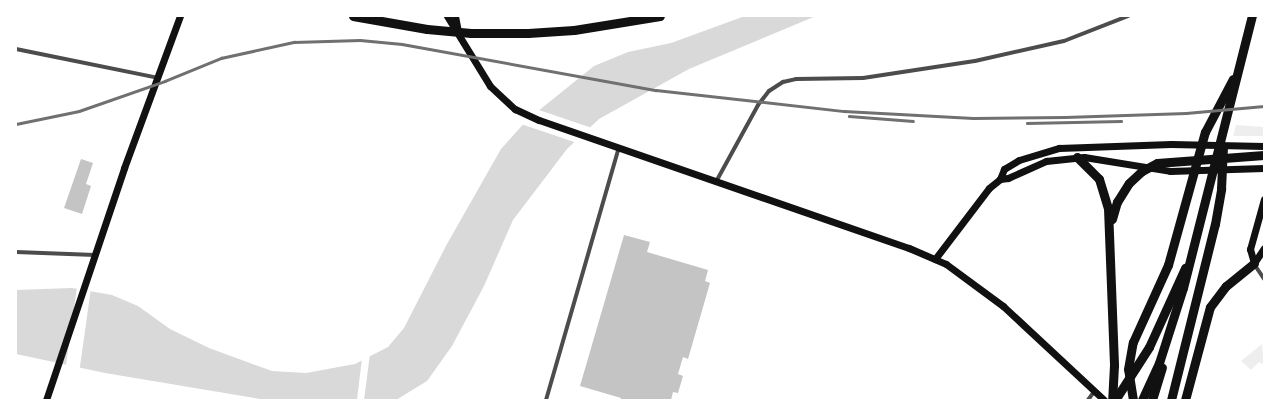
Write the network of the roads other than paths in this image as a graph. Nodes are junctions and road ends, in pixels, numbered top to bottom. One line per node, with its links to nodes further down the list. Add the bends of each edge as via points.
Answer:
1 (180, 16): 11 (main road)
2 (353, 16): 5 (highway, via 427,29 471,33 574,30)
3 (447, 16): 8 (main road)
4 (455, 16): 8 (main road)
5 (660, 16)
6 (1128, 16): 20 (street, via 1059,43 975,61 863,78 796,79 782,82 769,90 758,105)
7 (1252, 16): 10 (highway); 26 (highway)
8 (459, 37): 14 (main road, via 495,93 508,105 527,116)
9 (16, 49): 11 (street)
10 (1239, 70): 12 (highway); 35 (highway, via 1205,132 1168,265 1131,348 1128,383)
11 (158, 78): 25 (main road)
12 (1223, 131): 37 (highway, via 1169,346); 38 (highway, via 1219,204)
13 (1264, 146): 19 (main road, via 1179,144 1059,148 1019,160 1004,169)
14 (618, 147): 20 (main road); 33 (street)
15 (1264, 155): 17 (highway, via 1168,160)
16 (1077, 156): 17 (main road); 19 (main road, via 1046,161); 22 (highway, via 1094,173 1102,186 1108,208)
17 (1146, 168): 18 (main road, via 1170,171); 22 (highway, via 1132,179 1121,196 1112,216)
18 (1264, 168)
19 (1000, 179): 27 (main road, via 974,204)
20 (717, 180): 27 (main road)
21 (1264, 199): 28 (main road, via 1250,249)
22 (1110, 232): 31 (highway, via 1114,365)
23 (1264, 248): 28 (main road)
24 (16, 252): 25 (street)
25 (95, 255): 32 (main road)
26 (1192, 257): 31 (highway, via 1148,347); 36 (highway, via 1163,351)
27 (935, 259): 30 (main road, via 954,268 992,297)
28 (1254, 263): 29 (street); 39 (highway, via 1226,286 1210,307)
29 (1264, 279)
30 (1094, 393): 31 (main road); 34 (street)
31 (1110, 399)
32 (46, 400)
33 (546, 400)
34 (1088, 400)
35 (1133, 400)
36 (1142, 400)
37 (1152, 400)
38 (1171, 400)
39 (1185, 400)

